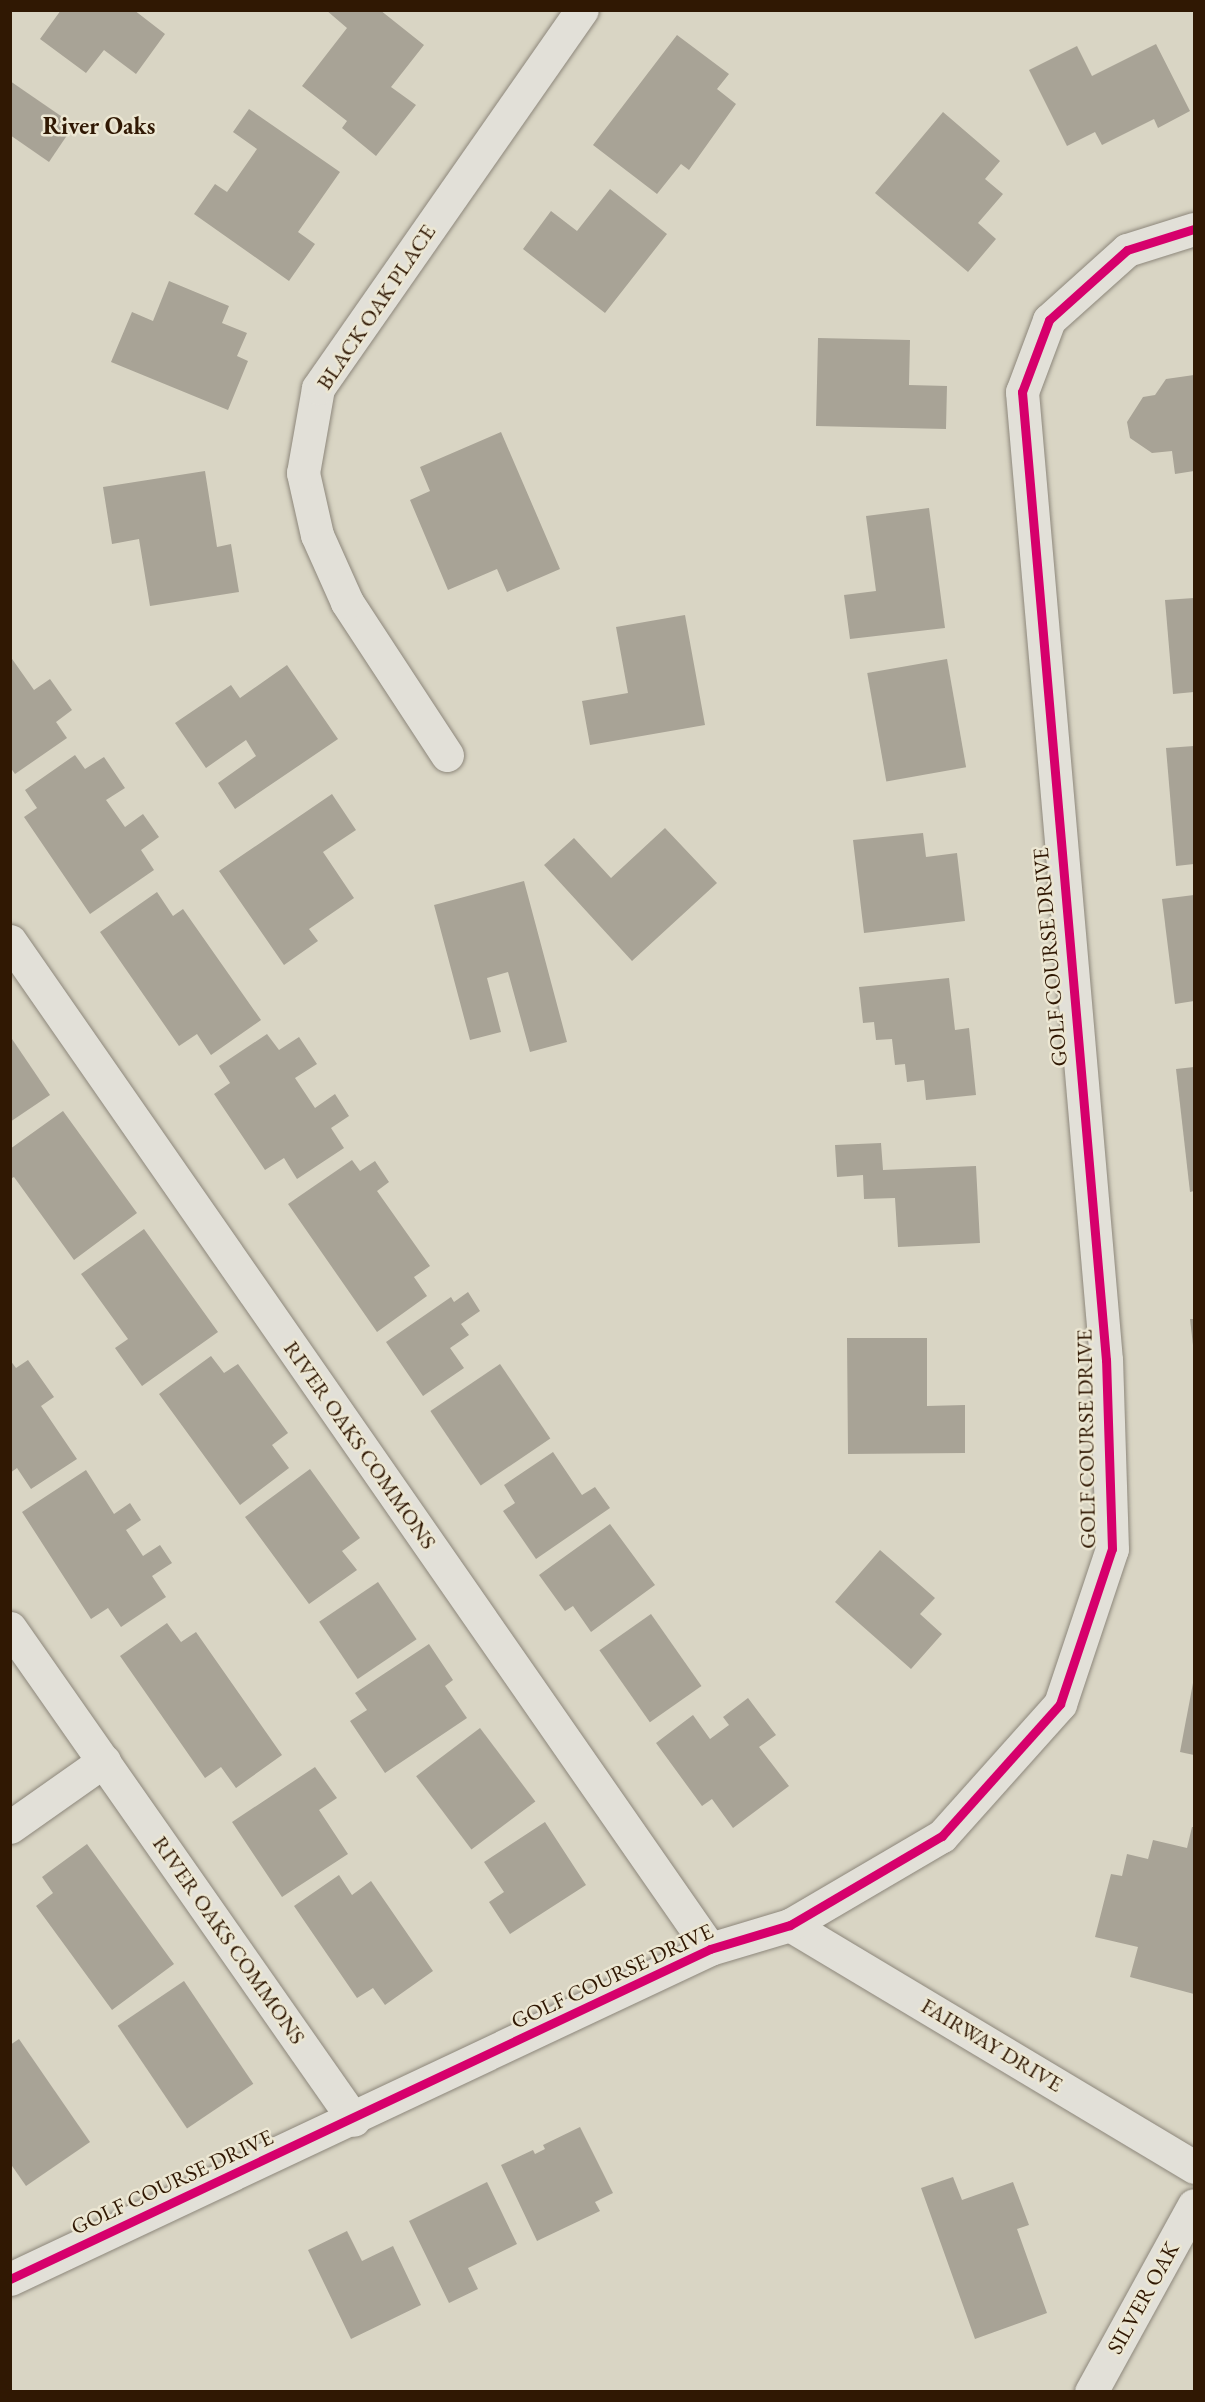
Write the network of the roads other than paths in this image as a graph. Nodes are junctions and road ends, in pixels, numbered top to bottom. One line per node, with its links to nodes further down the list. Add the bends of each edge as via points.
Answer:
1 (582, 10): 3 (street, BLACK OAK PLACE, via 318,388 303,473 317,535 347,602)
2 (1194, 229): 8 (street, GOLF COURSE DRIVE, via 1127,250 1049,320 1022,392 1107,1360 1112,1549 1060,1704 942,1836)
3 (447, 754)
4 (10, 941): 9 (street, RIVER OAKS COMMONS)
5 (10, 1628): 6 (street, RIVER OAKS COMMONS)
6 (104, 1761): 7 (street); 10 (street, RIVER OAKS COMMONS)
7 (10, 1827)
8 (790, 1925): 9 (street, GOLF COURSE DRIVE); 11 (street, FAIRWAY DRIVE)
9 (711, 1949): 10 (street, GOLF COURSE DRIVE)
10 (354, 2120): 13 (street, GOLF COURSE DRIVE)
11 (1194, 2167)
12 (1194, 2205): 14 (street, SILVER OAK)
13 (11, 2277)
14 (1091, 2391)

